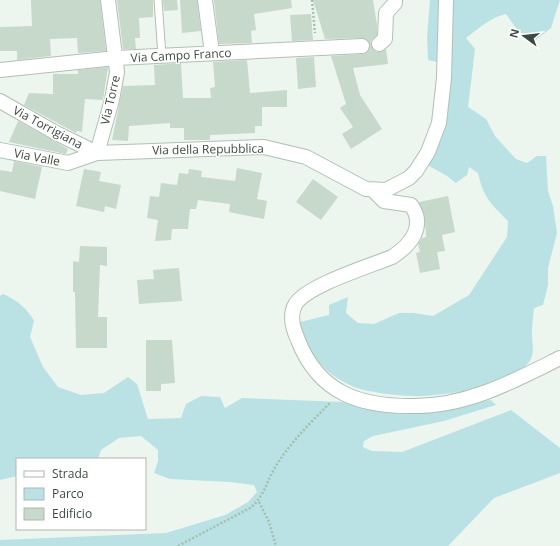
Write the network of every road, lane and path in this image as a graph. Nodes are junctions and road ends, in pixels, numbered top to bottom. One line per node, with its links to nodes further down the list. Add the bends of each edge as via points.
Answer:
1 (108, 0): 13 (street, Via Torre)
2 (158, 0): 12 (lane)
3 (205, 0): 11 (street)
4 (312, 0): 10 (path)
5 (395, 0): 7 (street, via 395,3)
6 (446, 0): 18 (street, via 444,78 439,123 433,139 423,162 409,178 386,190)
7 (384, 7): 8 (street, via 385,39)
8 (379, 44)
9 (362, 46): 10 (street, Via Campo Franco)
10 (316, 48): 11 (street, Via Campo Franco)
11 (212, 53): 12 (street, Via Campo Franco)
12 (162, 56): 13 (street, Via Campo Franco)
13 (116, 58): 14 (street, Via Campo Franco); 17 (street, Via Torre, via 112,100)
14 (0, 70)
15 (0, 100): 17 (street, Via Torrigiana, via 56,133)
16 (0, 150): 17 (street, Via Valle, via 68,163)
17 (97, 153): 18 (street, Via della Repubblica, via 264,147 306,157 356,185)
18 (374, 191): 20 (street, Via della Repubblica, via 384,201 411,205 415,211 417,226 410,243 392,257 308,292 295,305 292,315 293,328 306,357)
19 (560, 358): 20 (street, via 500,388 442,404 373,404)
20 (340, 393): 21 (path, via 298,435 274,470)
21 (259, 502): 22 (path); 23 (path, via 269,522)
22 (178, 546)
23 (276, 546)

